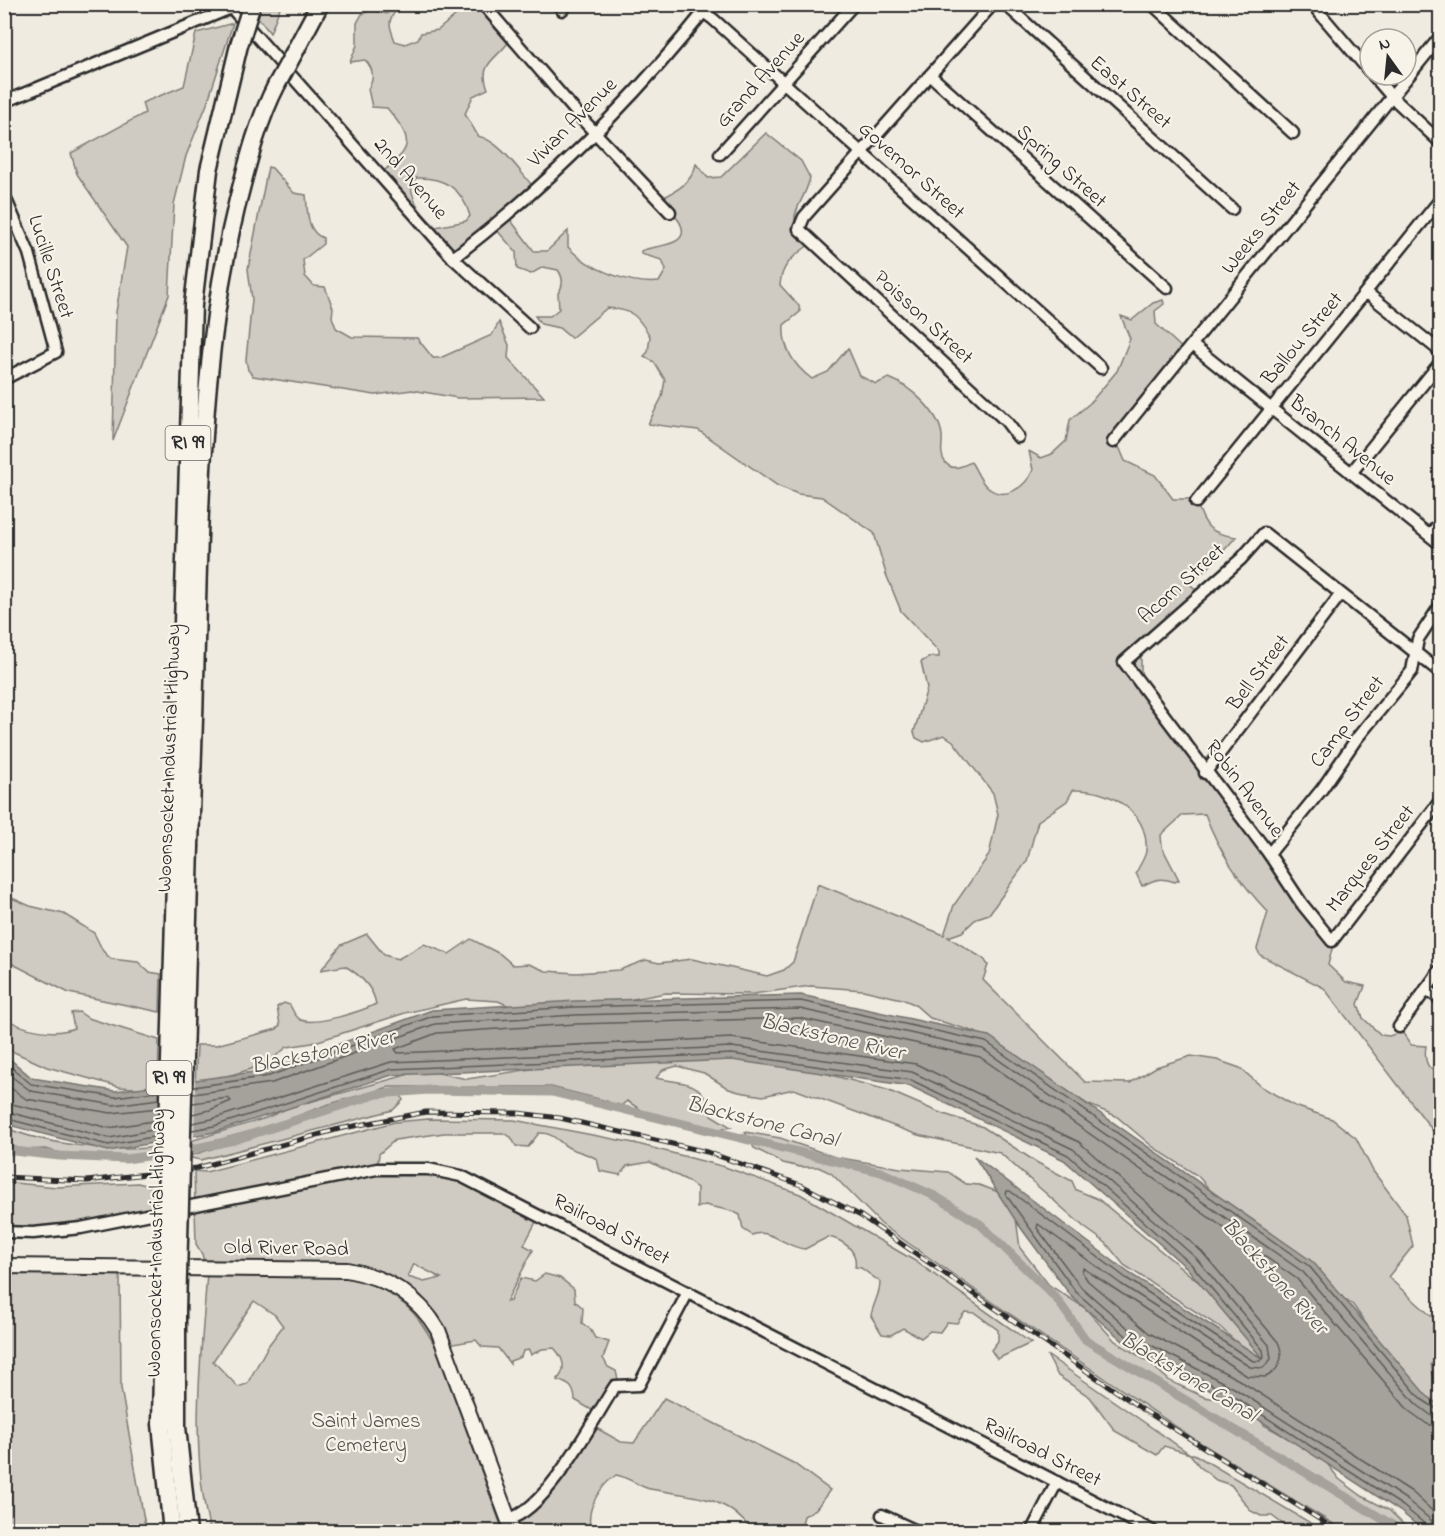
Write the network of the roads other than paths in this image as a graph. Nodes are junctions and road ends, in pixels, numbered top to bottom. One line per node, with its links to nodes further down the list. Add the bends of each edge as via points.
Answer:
1 (320, 4): 52 (highway, Woonsocket Industrial Highway / RI 99, bridge, via 258,129 219,289 201,456)
2 (483, 4): 19 (street)
3 (692, 4): 11 (street, Governor Street)
4 (854, 4): 15 (street, Grand Avenue)
5 (993, 4): 14 (street)
6 (1005, 4): 26 (street, East Street)
7 (1152, 4): 20 (street)
8 (1312, 4): 13 (street)
9 (229, 6): 18 (street); 28 (street, 2nd Avenue)
10 (251, 6): 52 (highway, Woonsocket Industrial Highway / RI 99, bridge, via 209,170 193,305)
11 (707, 9): 15 (street, Governor Street); 19 (street, Vivian Avenue)
12 (1440, 37): 17 (street, Weeks Street)
13 (1358, 58)
14 (930, 75): 22 (street); 29 (street, Spring Street)
15 (783, 83): 22 (street, Governor Street); 23 (street, Grand Avenue)
16 (1383, 87): 17 (street)
17 (1392, 97): 21 (street); 32 (street, Weeks Street)
18 (4, 102)
19 (595, 133): 27 (street); 28 (street, Vivian Avenue)
20 (1293, 133)
21 (1440, 142)
22 (861, 152): 35 (street, Governor Street); 38 (street, Poisson Street, via 804,217 799,229 1006,421)
23 (720, 154)
24 (4, 195): 36 (street, Lucille Street, via 29,253 56,352)
25 (1440, 200): 30 (street, Ballou Street)
26 (1232, 209)
27 (670, 212)
28 (453, 258): 31 (street, 2nd Avenue)
29 (1167, 288)
30 (1367, 293): 33 (street); 37 (street, Ballou Street)
31 (530, 328)
32 (1192, 345): 37 (street, Branch Avenue); 39 (street, Weeks Street)
33 (1440, 351)
34 (1440, 363): 40 (street)
35 (1101, 368)
36 (4, 379)
37 (1270, 409): 40 (street, Branch Avenue); 41 (street, Ballou Street)
38 (1018, 437)
39 (1113, 442)
40 (1350, 473): 43 (street, Branch Avenue)
41 (1196, 502)
42 (1440, 522): 43 (street)
43 (1430, 535): 44 (street, Branch Avenue)
44 (1440, 544)
45 (1340, 595): 47 (street); 48 (street, Acorn Street, via 1264,533 1233,566); 50 (street, Bell Street)
46 (1440, 606): 47 (street, Camp Street, via 1422,631)
47 (1415, 652): 49 (street); 53 (street, Camp Street, via 1412,671)
48 (1124, 662): 50 (street, Robin Avenue)
49 (1440, 672)
50 (1205, 773): 53 (street, Robin Avenue)
51 (1440, 801): 54 (street, Marques Street)
52 (183, 846): 62 (highway, Woonsocket Industrial Highway / RI 99, bridge)
53 (1269, 854): 54 (street, Robin Avenue)
54 (1332, 941)
55 (1440, 970): 56 (street)
56 (1426, 989): 57 (street); 58 (street)
57 (1440, 999)
58 (1399, 1027)
59 (4, 1232): 61 (street, Railroad Street, via 81,1228 377,1169 428,1169 477,1182)
60 (4, 1266): 65 (main road, Old River Road, via 336,1269 358,1272 396,1286 418,1303 438,1330)
61 (688, 1292): 63 (street, Railroad Street); 65 (street, via 639,1385 615,1386 547,1488)
62 (170, 1310): 67 (highway, Woonsocket Industrial Highway / RI 99, via 161,1424); 68 (highway, Woonsocket Industrial Highway / RI 99)
63 (1057, 1482): 69 (street); 70 (street, Railroad Street)
64 (882, 1515): 66 (street)
65 (511, 1525)
66 (915, 1531)
67 (172, 1532)
68 (188, 1532)
69 (1031, 1532)
70 (1154, 1532)

